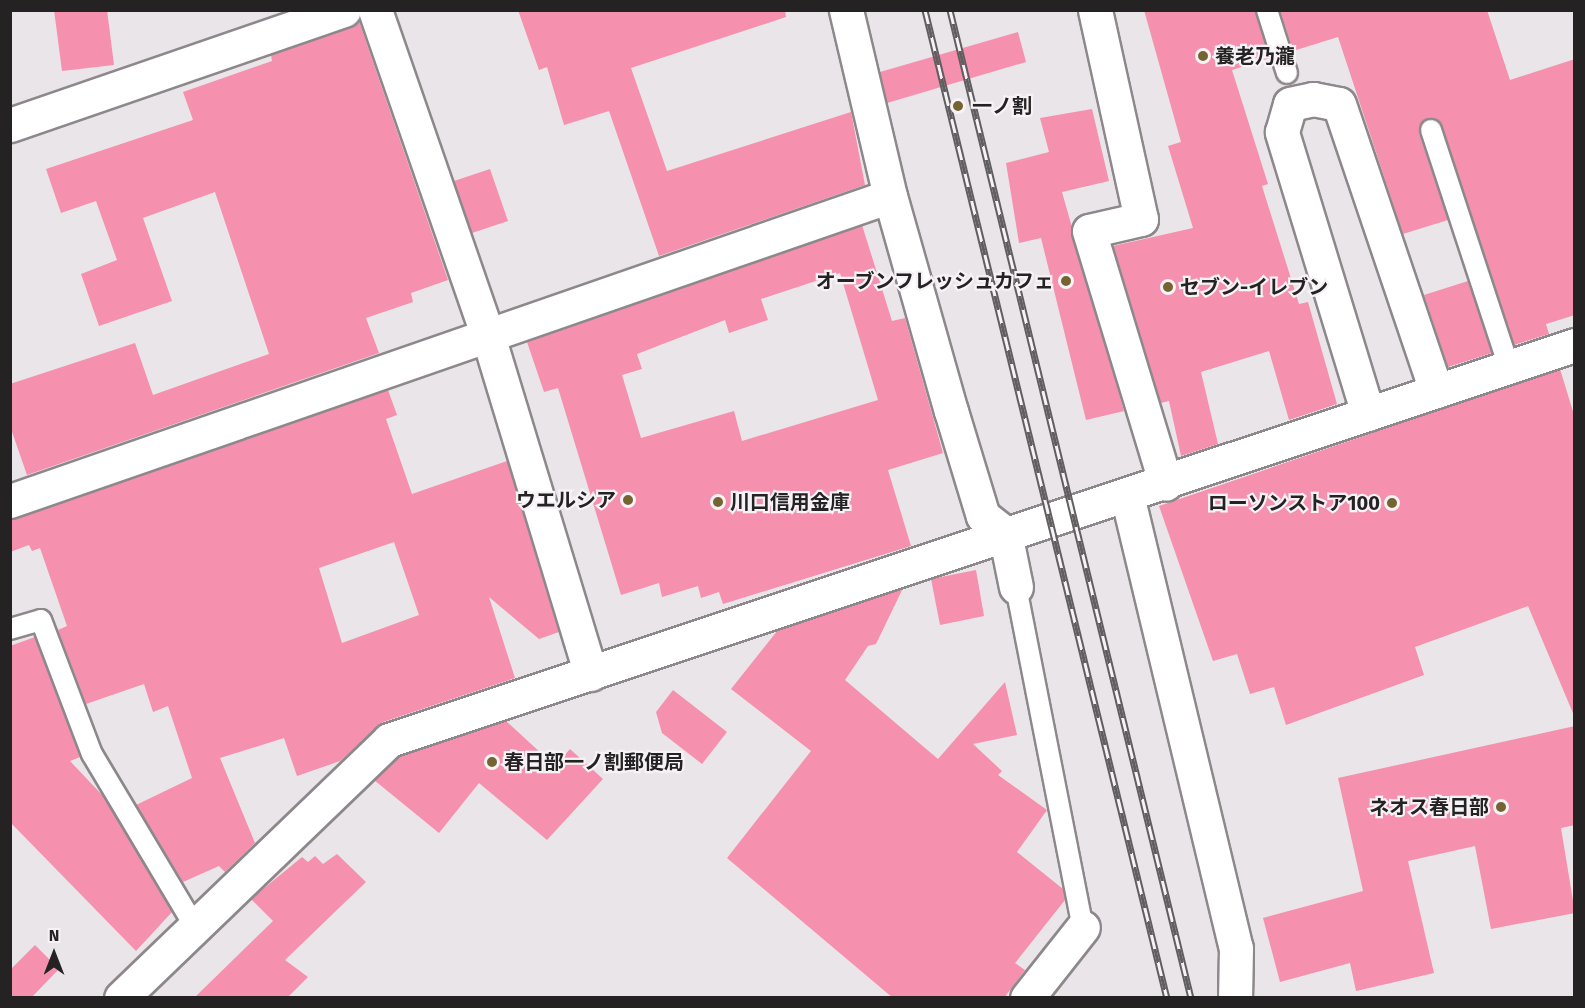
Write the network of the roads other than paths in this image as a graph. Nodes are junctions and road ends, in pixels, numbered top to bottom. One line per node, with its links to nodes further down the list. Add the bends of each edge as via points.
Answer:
1 (344, 10): 7 (street)
2 (375, 10): 10 (street)
3 (846, 10): 9 (street)
4 (1095, 10): 15 (street, via 1141,219 1089,231)
5 (1267, 10): 6 (lane)
6 (1287, 74)
7 (10, 125)
8 (1431, 130): 12 (lane)
9 (890, 196): 10 (street); 18 (street, via 983,516)
10 (489, 339): 17 (street); 21 (street)
11 (1575, 345): 12 (street)
12 (1509, 368): 13 (street)
13 (1436, 392): 14 (street); 14 (street, via 1340,104 1313,99 1290,104 1282,132)
14 (1368, 414): 15 (street)
15 (1166, 484): 16 (street)
16 (1127, 495): 18 (street); 26 (street, via 1236,948)
17 (10, 501)
18 (1005, 533): 19 (street); 21 (street)
19 (1016, 588): 23 (lane)
20 (10, 630): 22 (lane, via 41,620 92,754)
21 (591, 674): 22 (street, via 389,740)
22 (194, 925): 24 (street)
23 (1083, 927): 25 (street)
24 (121, 998)
25 (1027, 998)
26 (1235, 998)

